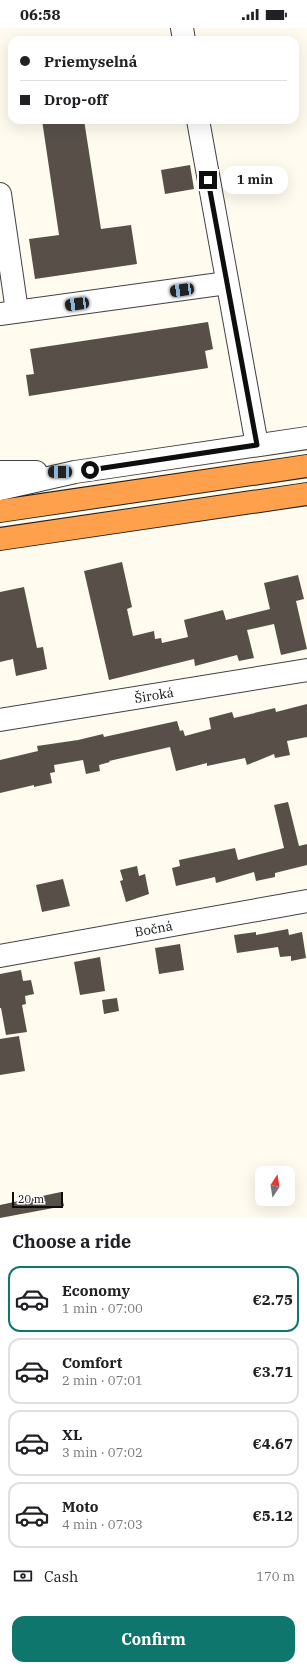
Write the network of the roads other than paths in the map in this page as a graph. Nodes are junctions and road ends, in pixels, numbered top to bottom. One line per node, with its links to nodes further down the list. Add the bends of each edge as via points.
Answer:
1 (199, 124): 3 (street)
2 (0, 194): 4 (street)
3 (227, 284): 4 (street); 6 (street)
4 (8, 313)
5 (307, 438): 6 (street)
6 (257, 445): 9 (street)
7 (307, 466): 12 (highway)
8 (0, 472): 9 (street)
9 (75, 472): 10 (street)
10 (0, 489)
11 (307, 494): 13 (highway)
12 (0, 510)
13 (0, 539)
14 (307, 670): 15 (street, Široká)
15 (0, 720)
16 (307, 901): 17 (street, Bočná)
17 (0, 956)

